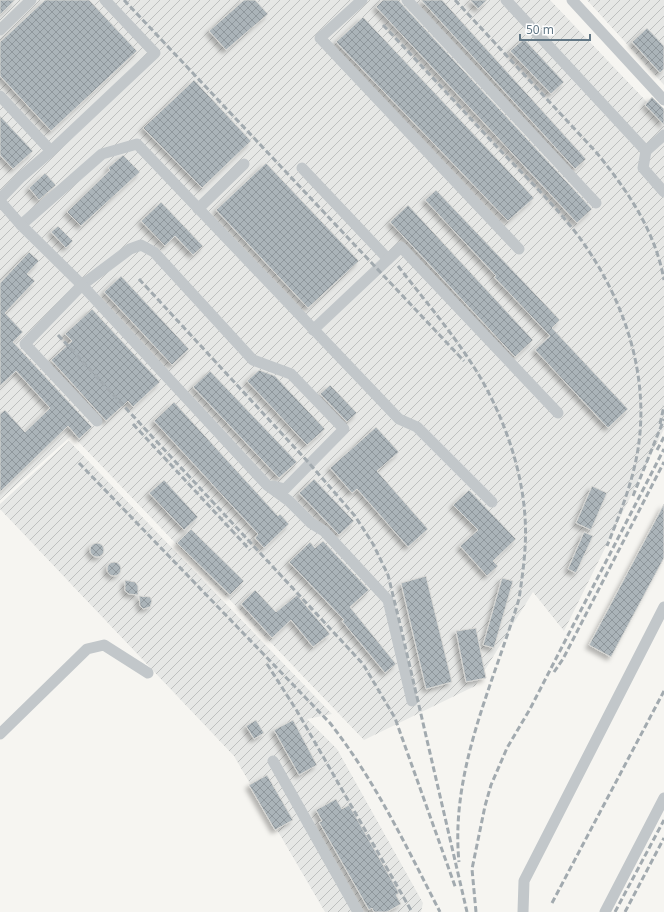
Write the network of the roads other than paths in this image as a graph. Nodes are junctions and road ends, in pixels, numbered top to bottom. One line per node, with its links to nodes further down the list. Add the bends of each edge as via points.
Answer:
1 (32, 0): 7 (street)
2 (105, 0): 11 (street, via 155,53)
3 (362, 0): 20 (street, via 320,38)
4 (407, 0): 17 (street)
5 (506, 0): 12 (street)
6 (572, 0): 9 (street)
7 (0, 30)
8 (0, 96): 11 (street)
9 (664, 100)
10 (664, 135): 12 (street)
11 (51, 151): 16 (street, via 21,177)
12 (646, 151): 15 (street, via 643,168)
13 (244, 164): 18 (street)
14 (302, 168): 21 (street)
15 (664, 192)
16 (0, 200): 19 (street)
17 (596, 203)
18 (198, 208): 19 (street, via 137,144 102,154); 23 (street)
19 (21, 225): 22 (street)
20 (519, 249)
21 (388, 259): 23 (street); 24 (street, via 401,247)
22 (82, 286): 25 (street, via 25,344); 26 (street); 26 (street, via 130,249 141,245 154,252 253,360 291,374 344,429 285,490)
23 (313, 330): 27 (street, via 399,419 417,427)
24 (558, 413)
25 (97, 421)
26 (267, 485): 30 (street, via 324,532 388,600)
27 (492, 502)
28 (664, 607): 35 (street, via 524,881)
29 (148, 673): 31 (street, via 104,645 87,649)
30 (412, 701)
31 (0, 734)
32 (273, 761): 34 (street)
33 (664, 798): 36 (street)
34 (358, 912)
35 (523, 912)
36 (605, 912)

